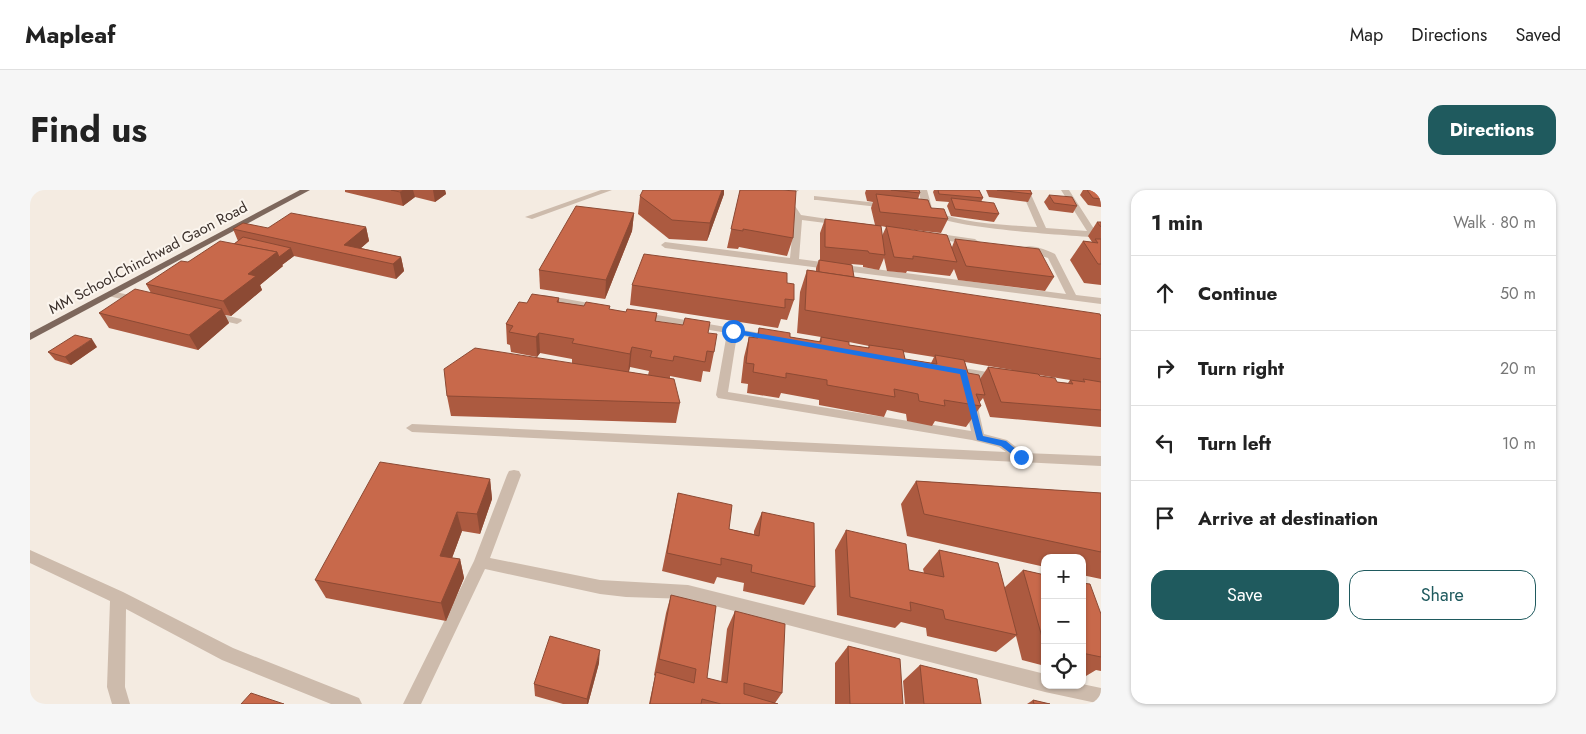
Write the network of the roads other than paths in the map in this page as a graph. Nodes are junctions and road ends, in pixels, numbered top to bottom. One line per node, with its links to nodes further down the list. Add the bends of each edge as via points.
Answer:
1 (306, 190): 21 (main road, MM School-Chinchwad Gaon Road)
2 (608, 190): 11 (street)
3 (795, 190): 12 (street, via 785,196)
4 (923, 190): 10 (street)
5 (1025, 190): 14 (street)
6 (1065, 190): 15 (street)
7 (817, 198): 8 (street)
8 (892, 207)
9 (920, 210): 10 (street)
10 (929, 211): 14 (street, via 958,221)
11 (529, 217)
12 (798, 217): 13 (street); 20 (street)
13 (847, 224)
14 (1042, 229): 15 (street)
15 (1097, 234)
16 (924, 235): 17 (street)
17 (982, 243)
18 (665, 245): 20 (street)
19 (1011, 247): 23 (street, via 1052,256)
20 (794, 262): 23 (street)
21 (111, 294): 25 (street); 31 (main road, MM School-Chinchwad Gaon Road)
22 (534, 296): 26 (street)
23 (1073, 298): 24 (street)
24 (1101, 301)
25 (150, 302)
26 (610, 310)
27 (198, 312): 29 (street)
28 (629, 313): 30 (street)
29 (237, 321)
30 (733, 331): 32 (street); 37 (street, via 722,395)
31 (30, 337)
32 (781, 340)
33 (944, 368): 35 (street)
34 (1012, 380): 35 (street)
35 (966, 381): 37 (street)
36 (412, 428): 38 (street)
37 (979, 438): 38 (street, via 1003,443)
38 (1021, 457): 39 (street)
39 (1101, 461)
40 (514, 475): 42 (street)
41 (30, 556): 43 (street)
42 (481, 562): 44 (street, via 600,587 688,592); 49 (street)
43 (118, 597): 47 (street, via 116,687); 48 (street, via 228,654)
44 (1041, 682)
45 (1069, 689): 46 (street)
46 (1101, 697)
47 (121, 704)
48 (353, 704)
49 (412, 704)

